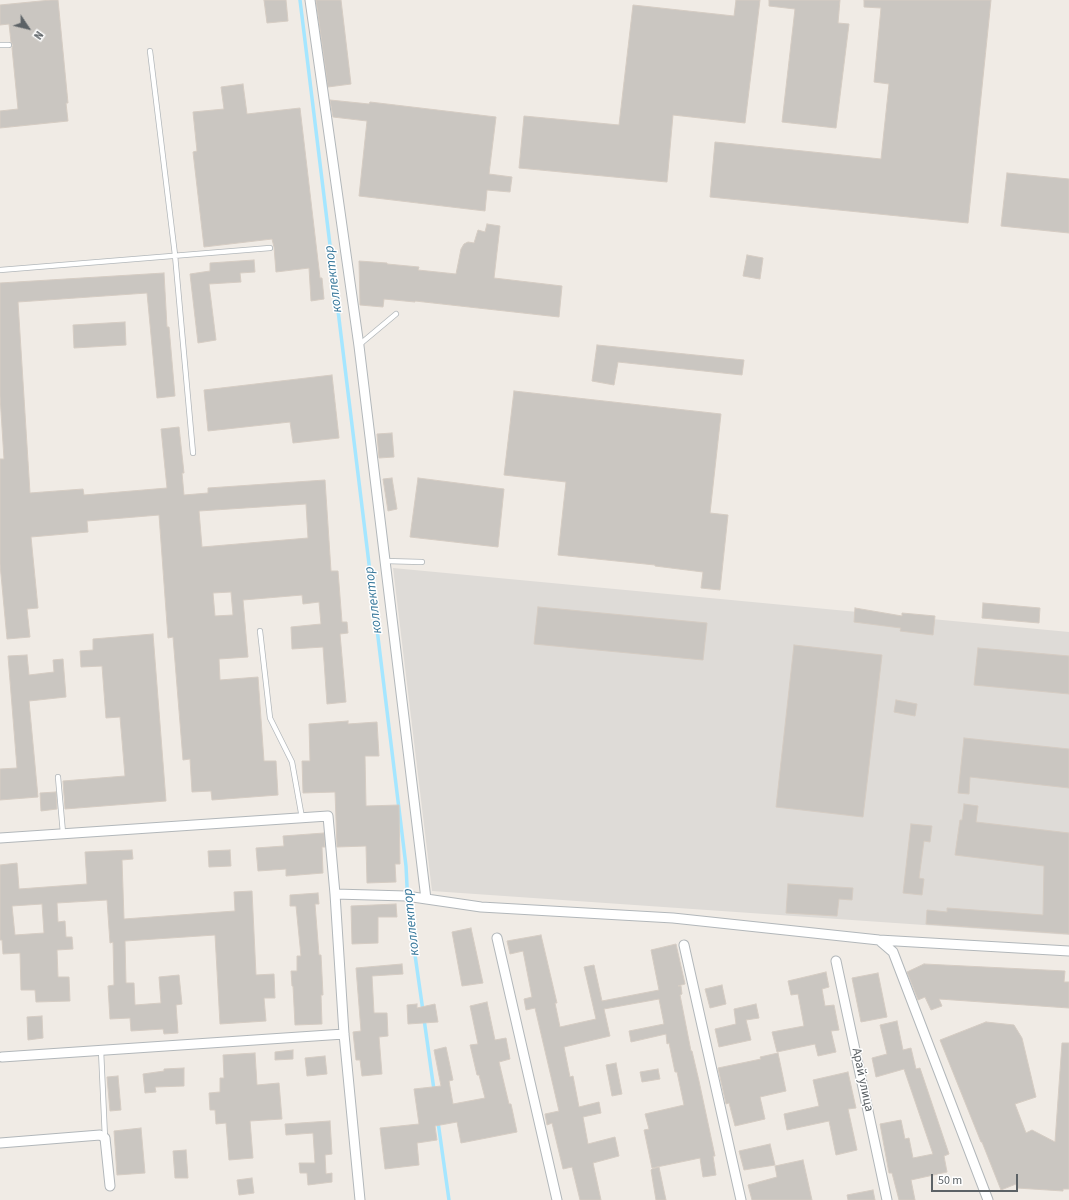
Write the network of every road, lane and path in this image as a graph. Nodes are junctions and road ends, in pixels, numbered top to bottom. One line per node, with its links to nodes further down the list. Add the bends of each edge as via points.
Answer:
1 (310, 0): 9 (street)
2 (9, 45): 3 (lane)
3 (0, 46)
4 (150, 52): 6 (lane)
5 (270, 248): 6 (lane)
6 (175, 255): 7 (lane); 10 (lane)
7 (0, 270)
8 (396, 314): 9 (lane)
9 (359, 346): 11 (street)
10 (193, 453)
11 (385, 561): 12 (lane); 19 (street)
12 (422, 562)
13 (260, 632): 15 (lane, via 270,718 292,762)
14 (58, 777): 16 (lane)
15 (302, 818): 16 (street); 18 (street, via 328,816)
16 (63, 833): 17 (street)
17 (0, 838)
18 (335, 894): 19 (street, via 406,896); 25 (street)
19 (423, 899): 21 (street, via 481,907 673,918)
20 (497, 938): 32 (street)
21 (879, 940): 23 (street); 35 (street, via 893,952)
22 (684, 945): 33 (street)
23 (1069, 951)
24 (836, 961): 34 (street, Арай улица)
25 (344, 1034): 26 (street); 31 (street)
26 (101, 1050): 27 (street); 28 (lane)
27 (2, 1057)
28 (105, 1138): 29 (street, via 100,1135); 30 (street)
29 (0, 1143)
30 (110, 1186)
31 (360, 1200)
32 (557, 1200)
33 (741, 1200)
34 (888, 1200)
35 (988, 1200)

